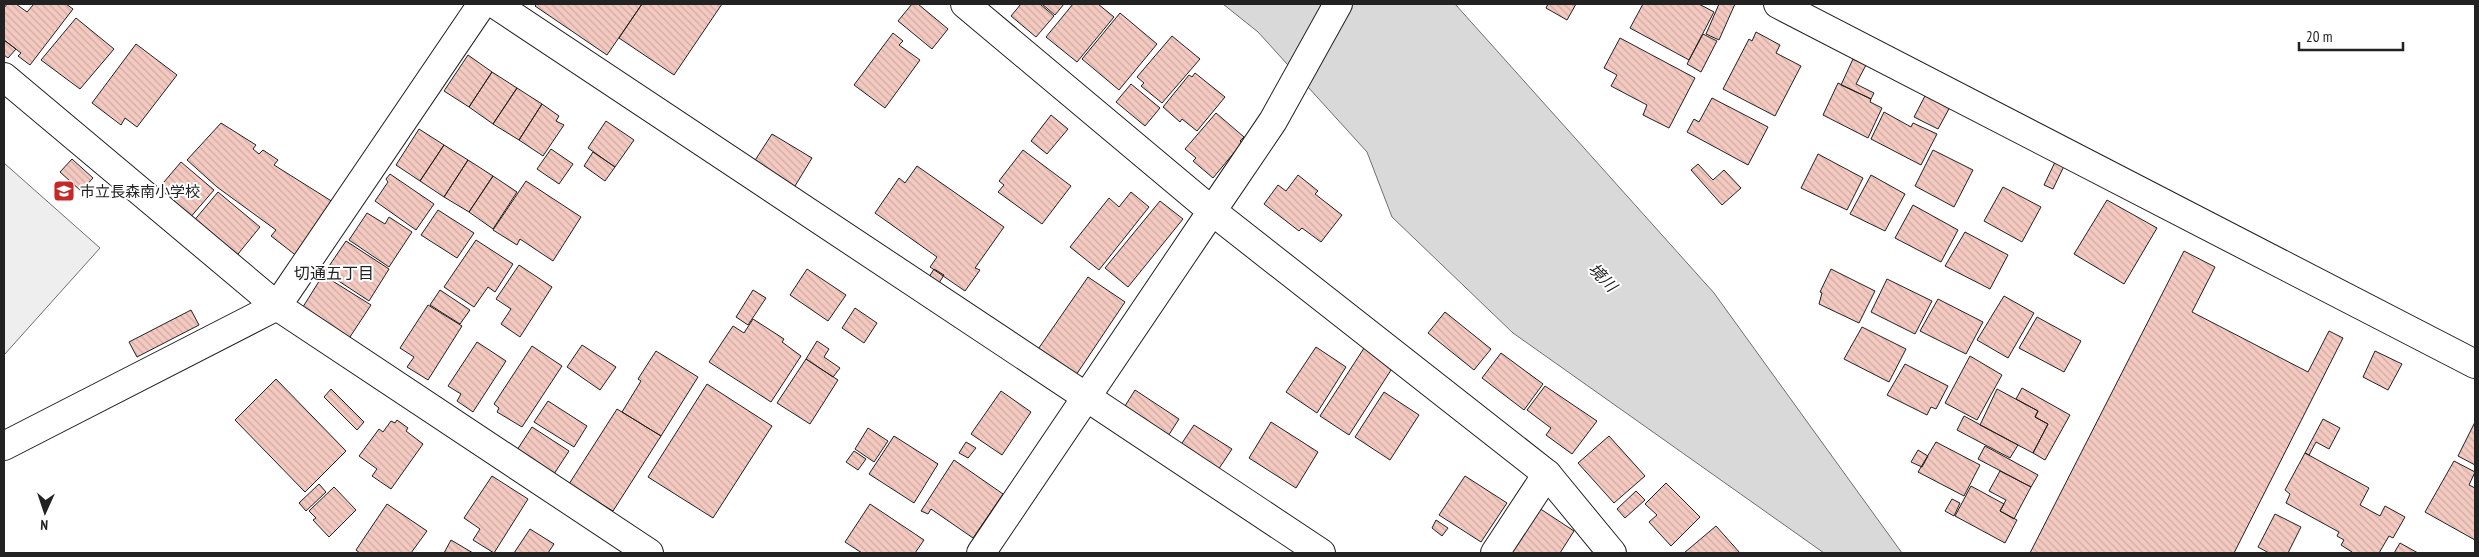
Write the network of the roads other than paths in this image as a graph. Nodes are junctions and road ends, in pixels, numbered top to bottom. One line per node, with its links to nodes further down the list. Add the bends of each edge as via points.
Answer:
1 (482, 4): 8 (street)
2 (495, 4): 10 (street)
3 (965, 4): 7 (street)
4 (1338, 4): 7 (street, via 1273,121)
5 (1778, 4): 9 (street)
6 (4, 77): 8 (street)
7 (1212, 211): 10 (street); 12 (street)
8 (277, 306): 11 (street); 13 (street)
9 (2475, 364)
10 (1086, 397): 14 (street); 15 (street)
11 (4, 446)
12 (1547, 474): 16 (street); 17 (street)
13 (649, 553)
14 (981, 553)
15 (1322, 553)
16 (1495, 553)
17 (1612, 553)

